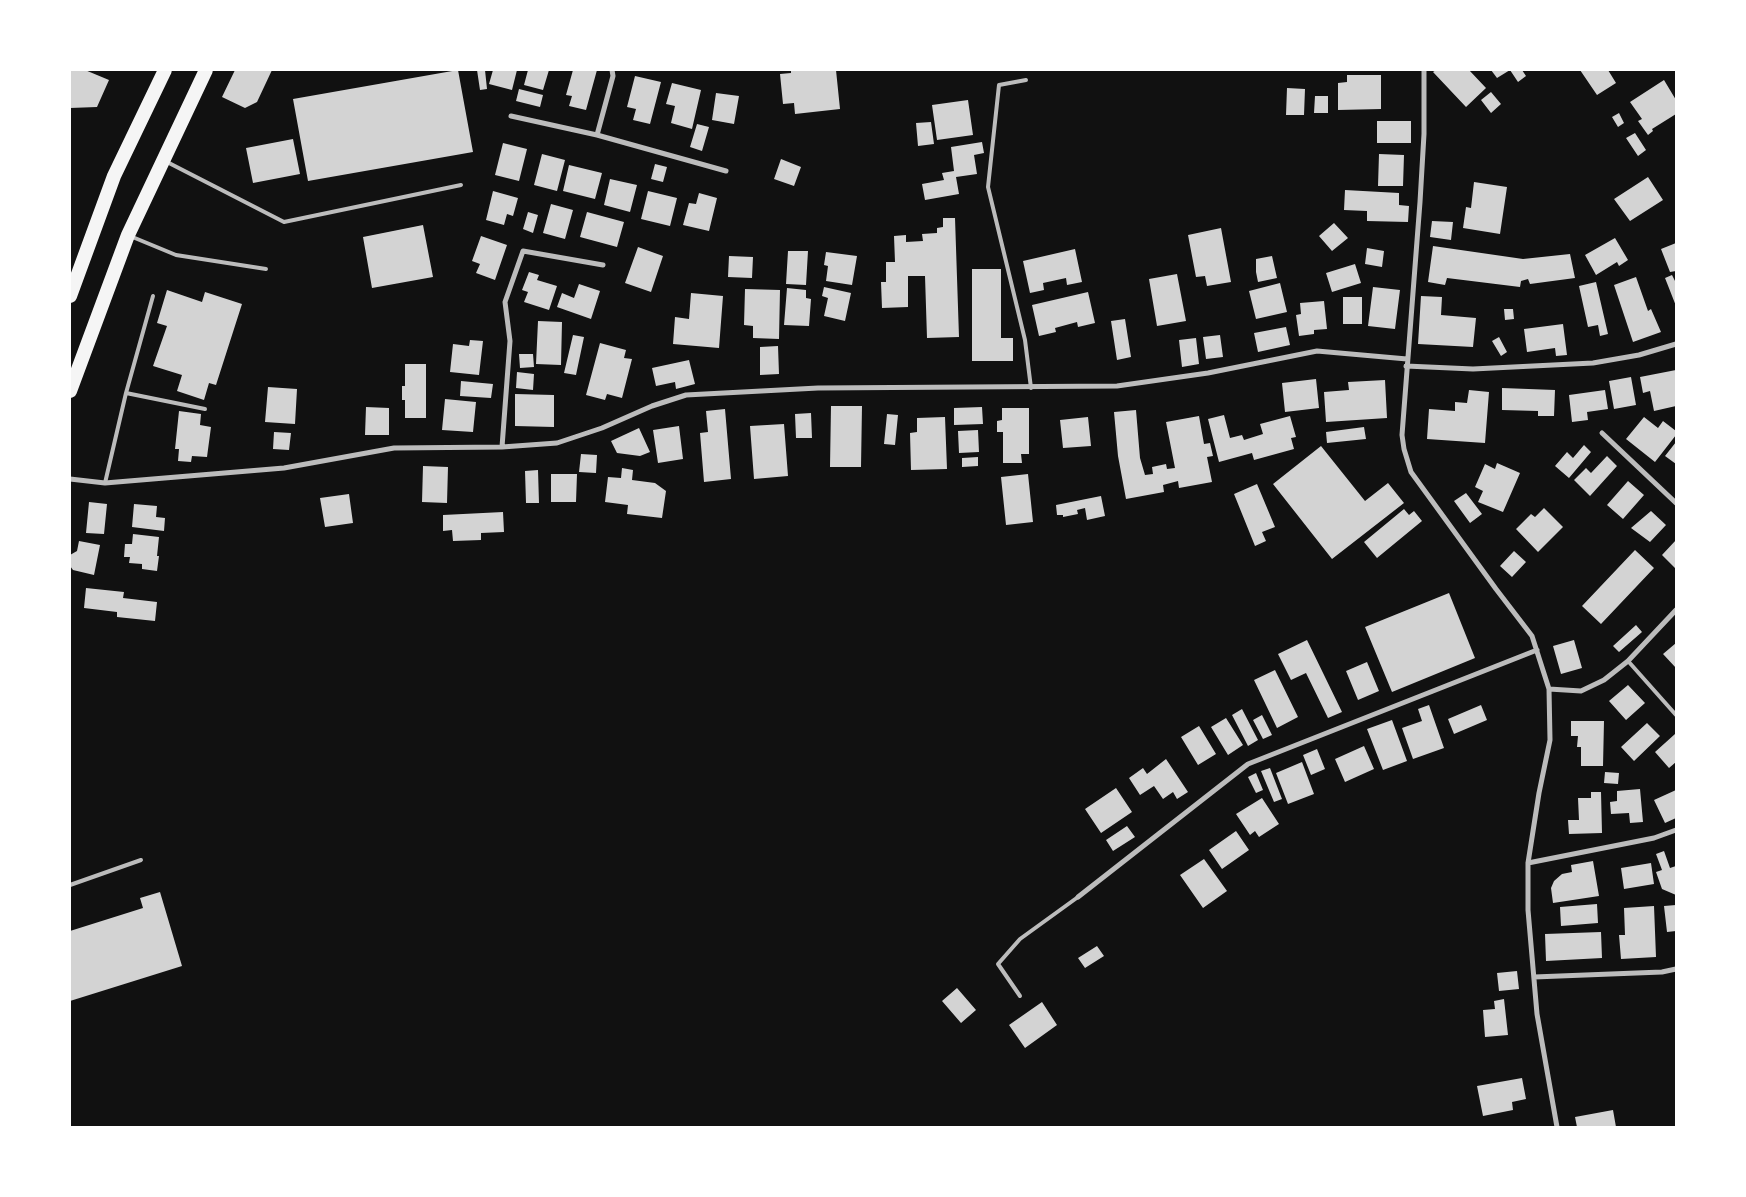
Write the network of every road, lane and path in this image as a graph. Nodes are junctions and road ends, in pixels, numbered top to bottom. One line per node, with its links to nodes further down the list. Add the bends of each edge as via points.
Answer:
1 (165, 70): 14 (highway, via 114,176)
2 (206, 70): 8 (highway)
3 (612, 70): 7 (street)
4 (1424, 70): 17 (street, via 1420,202)
5 (1026, 80): 19 (lane, via 999,86 988,187 1025,340)
6 (511, 116): 7 (street)
7 (598, 135): 9 (street)
8 (164, 160): 10 (lane, via 284,222); 11 (highway)
9 (726, 171)
10 (461, 185)
11 (128, 235): 13 (lane, via 176,255); 20 (highway)
12 (603, 265): 24 (street, via 523,251 505,302 510,340)
13 (266, 269)
14 (70, 296)
15 (153, 296): 21 (lane)
16 (1676, 344): 18 (street, via 1593,363 1473,369)
17 (1407, 358): 18 (street); 19 (street, via 1317,351 1208,373 1117,386)
18 (1406, 366): 29 (street, via 1402,435 1411,472 1532,636)
19 (1031, 388): 24 (street, via 818,388 686,395 557,443)
20 (70, 391)
21 (126, 393): 22 (lane); 26 (lane)
22 (205, 409)
23 (1602, 433): 27 (street)
24 (502, 447): 26 (street, via 394,448 284,468)
25 (70, 479): 26 (street)
26 (105, 483)
27 (1676, 502)
28 (1676, 610): 30 (street)
29 (1536, 650): 31 (street); 37 (street, via 1248,764)
30 (1628, 661): 31 (street, via 1604,680 1581,691); 32 (lane)
31 (1549, 689): 35 (street, via 1550,740)
32 (1676, 714)
33 (1676, 830): 35 (street, via 1654,838)
34 (141, 860): 36 (lane)
35 (1528, 863): 39 (street)
36 (70, 885)
37 (1078, 897): 40 (lane, via 1020,940 998,964)
38 (1676, 969): 39 (street)
39 (1534, 977): 41 (street, via 1537,1014)
40 (1020, 996)
41 (1557, 1127)

